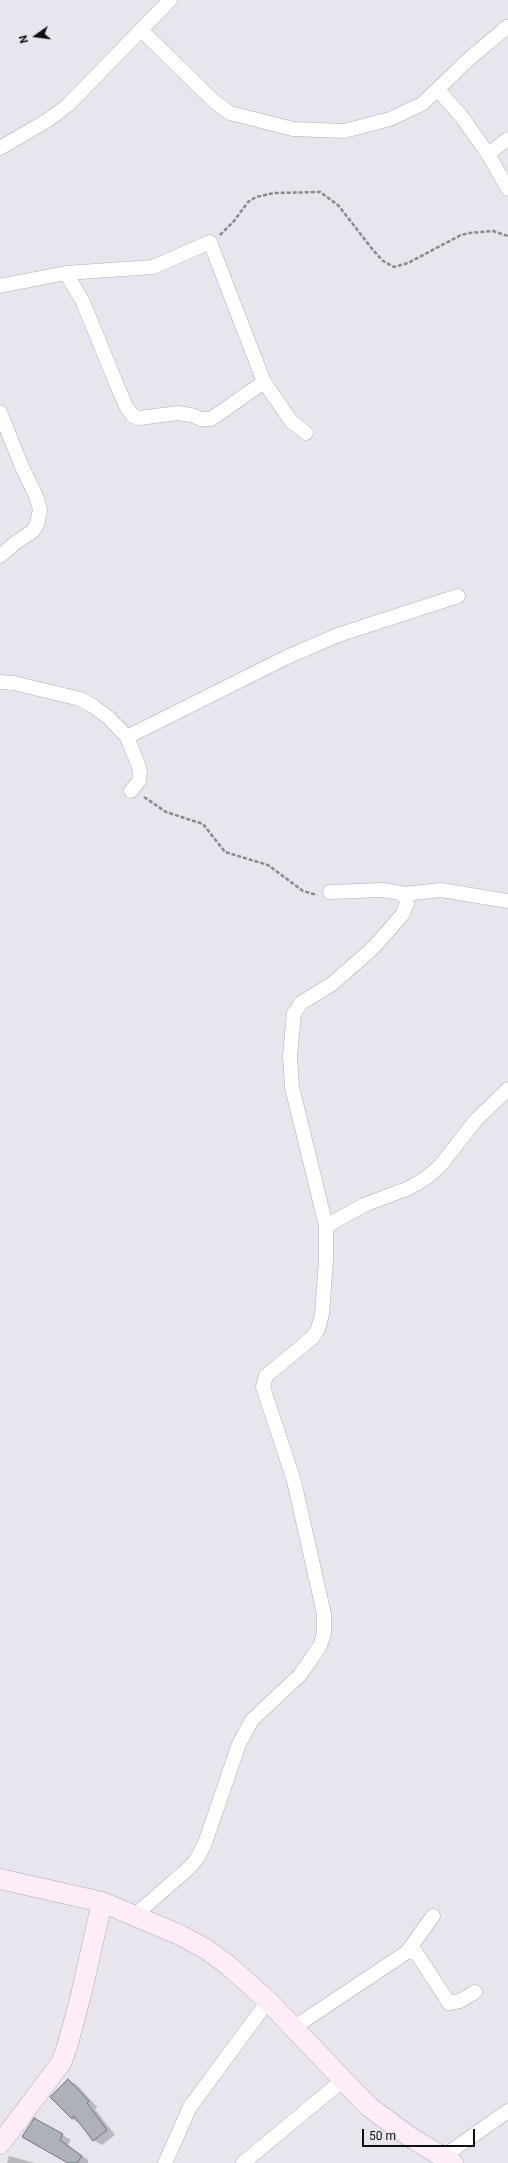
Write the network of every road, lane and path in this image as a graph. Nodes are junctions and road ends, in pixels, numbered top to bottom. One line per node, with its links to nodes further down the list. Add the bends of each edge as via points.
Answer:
1 (170, 0): 3 (street)
2 (508, 26): 4 (street, via 469,58)
3 (141, 30): 4 (street, via 216,103 230,113 293,130 344,131 362,128 390,120 409,111); 6 (street, via 68,105)
4 (438, 90): 7 (street, via 462,117)
5 (508, 139): 7 (street)
6 (0, 148)
7 (488, 154): 8 (street)
8 (508, 189)
9 (508, 236): 10 (path, via 493,230 465,234 394,268 378,256 338,205 320,192 274,193 256,197 248,202 234,222)
10 (210, 242): 11 (street, via 153,267); 13 (street)
11 (66, 273): 12 (street); 13 (street, via 84,302 118,388 133,416 139,418 178,413 211,419)
12 (0, 286)
13 (264, 382): 15 (street, via 291,421)
14 (0, 412): 16 (street, via 22,467 38,498 40,510 33,531)
15 (306, 433)
16 (0, 556)
17 (458, 596): 19 (street, via 338,635 287,657)
18 (0, 682): 19 (street, via 21,684 80,699 109,718)
19 (127, 737): 20 (street, via 137,758 140,772 139,781)
20 (131, 792): 21 (path, via 143,796 166,812 203,824 225,852 268,865 306,893 322,896)
21 (330, 892): 22 (street, via 383,890)
22 (403, 894): 23 (street, via 441,890); 25 (street, via 407,907 384,937 332,984 301,1003 295,1010 290,1056 292,1086)
23 (508, 900)
24 (508, 1089): 25 (street, via 476,1120 440,1166 426,1178 409,1188 364,1205)
25 (326, 1226): 28 (street, via 322,1314 318,1329 313,1337 266,1376 263,1383 269,1409 290,1464 324,1614 324,1633 320,1646 300,1675 252,1720 239,1744 198,1857)
26 (0, 1879): 27 (street)
27 (102, 1902): 28 (street); 36 (street, via 81,1994 61,2063)
28 (134, 1916): 32 (street, via 206,1949)
29 (433, 1916): 30 (street)
30 (407, 1952): 31 (street, via 415,1950 449,2003 460,2001); 33 (street)
31 (475, 1992)
32 (268, 2001): 33 (street); 38 (street, via 190,2107)
33 (293, 2028): 34 (street)
34 (343, 2080): 37 (street, via 368,2106 410,2137); 39 (street)
35 (508, 2111): 37 (street)
36 (0, 2144)
37 (449, 2161)
38 (165, 2163)
39 (243, 2163)

